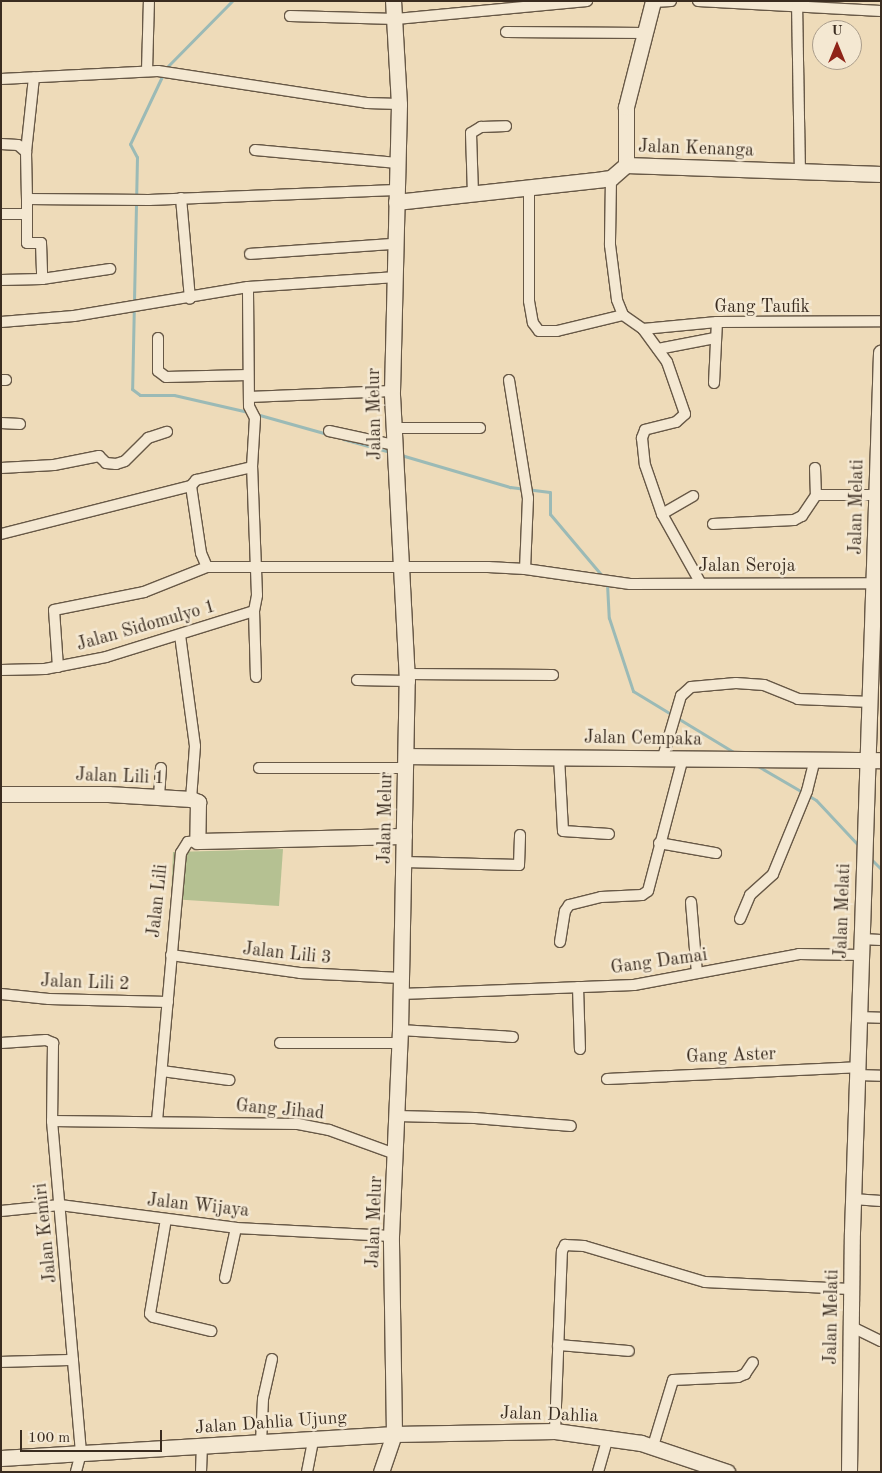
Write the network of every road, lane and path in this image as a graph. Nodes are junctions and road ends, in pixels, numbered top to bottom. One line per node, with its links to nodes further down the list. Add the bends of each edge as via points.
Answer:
1 (148, 1): 13 (street)
2 (394, 1): 10 (street, Jalan Melur)
3 (588, 1): 10 (street)
4 (653, 1): 5 (street); 12 (street)
5 (671, 1)
6 (698, 1): 7 (street)
7 (797, 4): 8 (street); 23 (street)
8 (881, 11)
9 (290, 16): 10 (street)
10 (396, 18): 16 (street, Jalan Melur)
11 (506, 32): 12 (street)
12 (645, 33): 22 (street, via 626,107)
13 (153, 71): 14 (street); 16 (street, via 367,103)
14 (34, 78): 15 (street); 20 (street)
15 (1, 79)
16 (399, 104): 21 (street, Jalan Melur)
17 (506, 126): 27 (street, via 482,127 471,133)
18 (1, 144): 20 (street, via 18,145)
19 (255, 150): 21 (street)
20 (26, 152): 30 (street)
21 (397, 163): 28 (street, Jalan Melur)
22 (626, 165): 23 (street, Jalan Kenanga); 25 (street, Jalan Kenanga)
23 (800, 171): 24 (street, Jalan Kenanga)
24 (881, 174)
25 (611, 178): 26 (street); 41 (street, via 612,263)
26 (529, 188): 27 (street); 41 (street, via 529,301 533,323 539,331 557,331)
27 (473, 194): 28 (street)
28 (396, 196): 29 (street); 33 (street, Jalan Melur)
29 (181, 198): 30 (street); 40 (street)
30 (27, 199): 32 (street)
31 (1, 214): 32 (street)
32 (27, 214): 37 (street, via 27,244 41,244)
33 (394, 244): 34 (street); 36 (street, Jalan Melur)
34 (250, 254)
35 (110, 269): 37 (street)
36 (393, 277): 39 (street); 54 (street, Jalan Melur)
37 (42, 278): 38 (street)
38 (1, 280)
39 (248, 287): 40 (street); 50 (street)
40 (190, 299): 43 (street, via 74,316)
41 (626, 316): 45 (street)
42 (881, 321): 44 (street, Gang Taufik)
43 (1, 322)
44 (717, 322): 45 (street, Gang Taufik); 47 (street)
45 (643, 328): 48 (street)
46 (158, 338): 50 (street, via 158,372 166,377)
47 (715, 338): 48 (street); 53 (street)
48 (658, 349): 70 (street, via 667,362 685,414 676,422 652,426 642,438 648,479)
49 (881, 352): 51 (street, Jalan Melati)
50 (248, 375): 55 (street)
51 (880, 379): 68 (street, Jalan Melati)
52 (510, 380): 76 (street, via 528,498)
53 (714, 384)
54 (392, 392): 55 (street); 58 (street, Jalan Melur)
55 (249, 401): 63 (street, via 255,418)
56 (1, 422): 57 (street)
57 (20, 424)
58 (394, 428): 59 (street); 62 (street, Jalan Melur)
59 (480, 428)
60 (329, 431): 62 (street)
61 (167, 432): 64 (street, via 148,438 125,461 116,464 99,456 54,465)
62 (394, 452): 74 (street, Jalan Melur)
63 (252, 467): 66 (street, via 196,480); 73 (street)
64 (1, 468)
65 (815, 468): 67 (street)
66 (190, 486): 72 (street); 75 (street)
67 (816, 495): 68 (street); 71 (street, via 802,516 794,520)
68 (876, 495): 78 (street, Jalan Melati)
69 (692, 496): 70 (street)
70 (662, 514): 77 (street)
71 (713, 524)
72 (1, 534)
73 (254, 566): 74 (street); 75 (street); 79 (street, via 257,595)
74 (399, 566): 76 (street); 85 (street, Jalan Melur)
75 (207, 567): 81 (street, via 144,592 54,610)
76 (524, 569): 77 (street, Jalan Seroja, via 614,582)
77 (700, 582): 78 (street, Jalan Seroja)
78 (878, 583): 87 (street, Jalan Melati)
79 (254, 611): 80 (street, Jalan Sidomulyo 1); 84 (street)
80 (180, 635): 81 (street, Jalan Sidomulyo 1, via 106,658); 98 (street, via 195,746)
81 (58, 667): 82 (street, Jalan Sidomulyo 1)
82 (1, 670)
83 (554, 675): 85 (street)
84 (256, 677)
85 (407, 677): 86 (street); 93 (street, Jalan Melur)
86 (357, 680)
87 (871, 702): 89 (street, via 798,699 774,686 736,683 691,686 681,696); 92 (street, Jalan Melati)
88 (559, 756): 89 (street, Jalan Cempaka); 93 (street, Jalan Cempaka); 99 (street, via 562,831)
89 (663, 757): 90 (street, Jalan Cempaka)
90 (682, 758): 91 (street, Jalan Cempaka); 103 (street)
91 (815, 759): 92 (street, Jalan Cempaka); 107 (street, via 807,790 773,874 750,895)
92 (875, 760): 108 (street, Jalan Melati, via 865,829)
93 (405, 762): 95 (street); 101 (street, Jalan Melur)
94 (161, 768): 97 (street)
95 (259, 768)
96 (1, 794): 97 (street, Jalan Lili 1)
97 (159, 796): 98 (street, Jalan Lili 1)
98 (191, 799): 102 (street, via 198,802)
99 (609, 834)
100 (520, 835): 105 (street, via 518,865)
101 (404, 836): 102 (street); 105 (street, Jalan Melur)
102 (197, 841): 111 (street, Jalan Lili, via 188,842 181,853)
103 (659, 843): 104 (street); 110 (street, via 646,894 601,897 569,905)
104 (716, 853)
105 (404, 862): 114 (street, Jalan Melur)
106 (691, 902): 113 (street)
107 (740, 919)
108 (861, 939): 109 (street); 112 (street, Jalan Melati)
109 (881, 940)
110 (560, 942)
111 (171, 955): 114 (street, Jalan Lili 3, via 300,974); 118 (street, Jalan Lili)
112 (861, 955): 113 (street, Gang Damai, via 799,954); 119 (street, Jalan Melati)
113 (697, 974): 115 (street, Gang Damai, via 634,985)
114 (401, 978): 117 (street, Jalan Melur)
115 (578, 987): 117 (street, Gang Damai); 125 (street)
116 (1, 994): 118 (street, Jalan Lili 2, via 49,999)
117 (401, 994): 121 (street, Jalan Melur)
118 (168, 1002): 126 (street, Jalan Lili)
119 (858, 1017): 120 (street); 127 (street, Jalan Melati)
120 (881, 1018)
121 (400, 1036): 122 (street); 124 (street); 131 (street, Jalan Melur)
122 (513, 1037)
123 (1, 1043): 132 (street, Jalan Kemiri, via 46,1040 53,1043)
124 (280, 1043)
125 (580, 1049)
126 (162, 1071): 129 (street); 133 (street, Jalan Lili)
127 (857, 1071): 128 (street, Gang Aster); 130 (street, Gang Aster); 136 (street, Jalan Melati)
128 (881, 1076)
129 (229, 1080)
130 (606, 1080)
131 (397, 1116): 134 (street); 135 (street, Jalan Melur)
132 (52, 1121): 133 (street, Gang Jihad); 138 (street, Jalan Kemiri)
133 (157, 1121): 135 (street, Gang Jihad, via 309,1126)
134 (571, 1126)
135 (395, 1154): 142 (street, Jalan Melur)
136 (853, 1199): 137 (street); 144 (street, Jalan Melati)
137 (881, 1200)
138 (60, 1205): 139 (street, Jalan Wijaya); 140 (street, Jalan Wijaya); 151 (street, Jalan Kemiri)
139 (1, 1210)
140 (166, 1220): 141 (street, Jalan Wijaya); 146 (street, via 150,1314)
141 (236, 1228): 142 (street, Jalan Wijaya); 143 (street)
142 (392, 1236): 155 (street, Jalan Melur)
143 (225, 1278)
144 (850, 1289): 145 (street, Jalan Melati); 148 (street, via 705,1282 571,1243 562,1251)
145 (850, 1326): 147 (street); 169 (street, Jalan Melati)
146 (211, 1331)
147 (881, 1341)
148 (558, 1345): 149 (street); 154 (street)
149 (629, 1351)
150 (272, 1358): 158 (street, via 263,1399)
151 (73, 1360): 152 (street); 161 (street, Jalan Kemiri)
152 (1, 1362)
153 (753, 1362): 159 (street, via 745,1374 738,1377 674,1379 662,1408)
154 (555, 1431): 155 (street, Jalan Dahlia); 156 (street, Jalan Dahlia)
155 (394, 1434): 157 (street, Jalan Dahlia Ujung); 166 (street, Jalan Melur)
156 (608, 1436): 159 (street, Jalan Dahlia); 167 (street)
157 (313, 1440): 158 (street, Jalan Dahlia Ujung); 165 (street)
158 (261, 1444): 160 (street, Jalan Dahlia Ujung)
159 (653, 1446): 168 (street, Jalan Dahlia)
160 (202, 1447): 161 (street, Jalan Dahlia Ujung); 164 (street)
161 (81, 1453): 162 (street, Jalan Dahlia Ujung); 163 (street, Jalan Kemiri)
162 (1, 1458)
163 (76, 1472)
164 (201, 1472)
165 (307, 1472)
166 (381, 1472)
167 (598, 1472)
168 (727, 1472)
169 (849, 1472)

